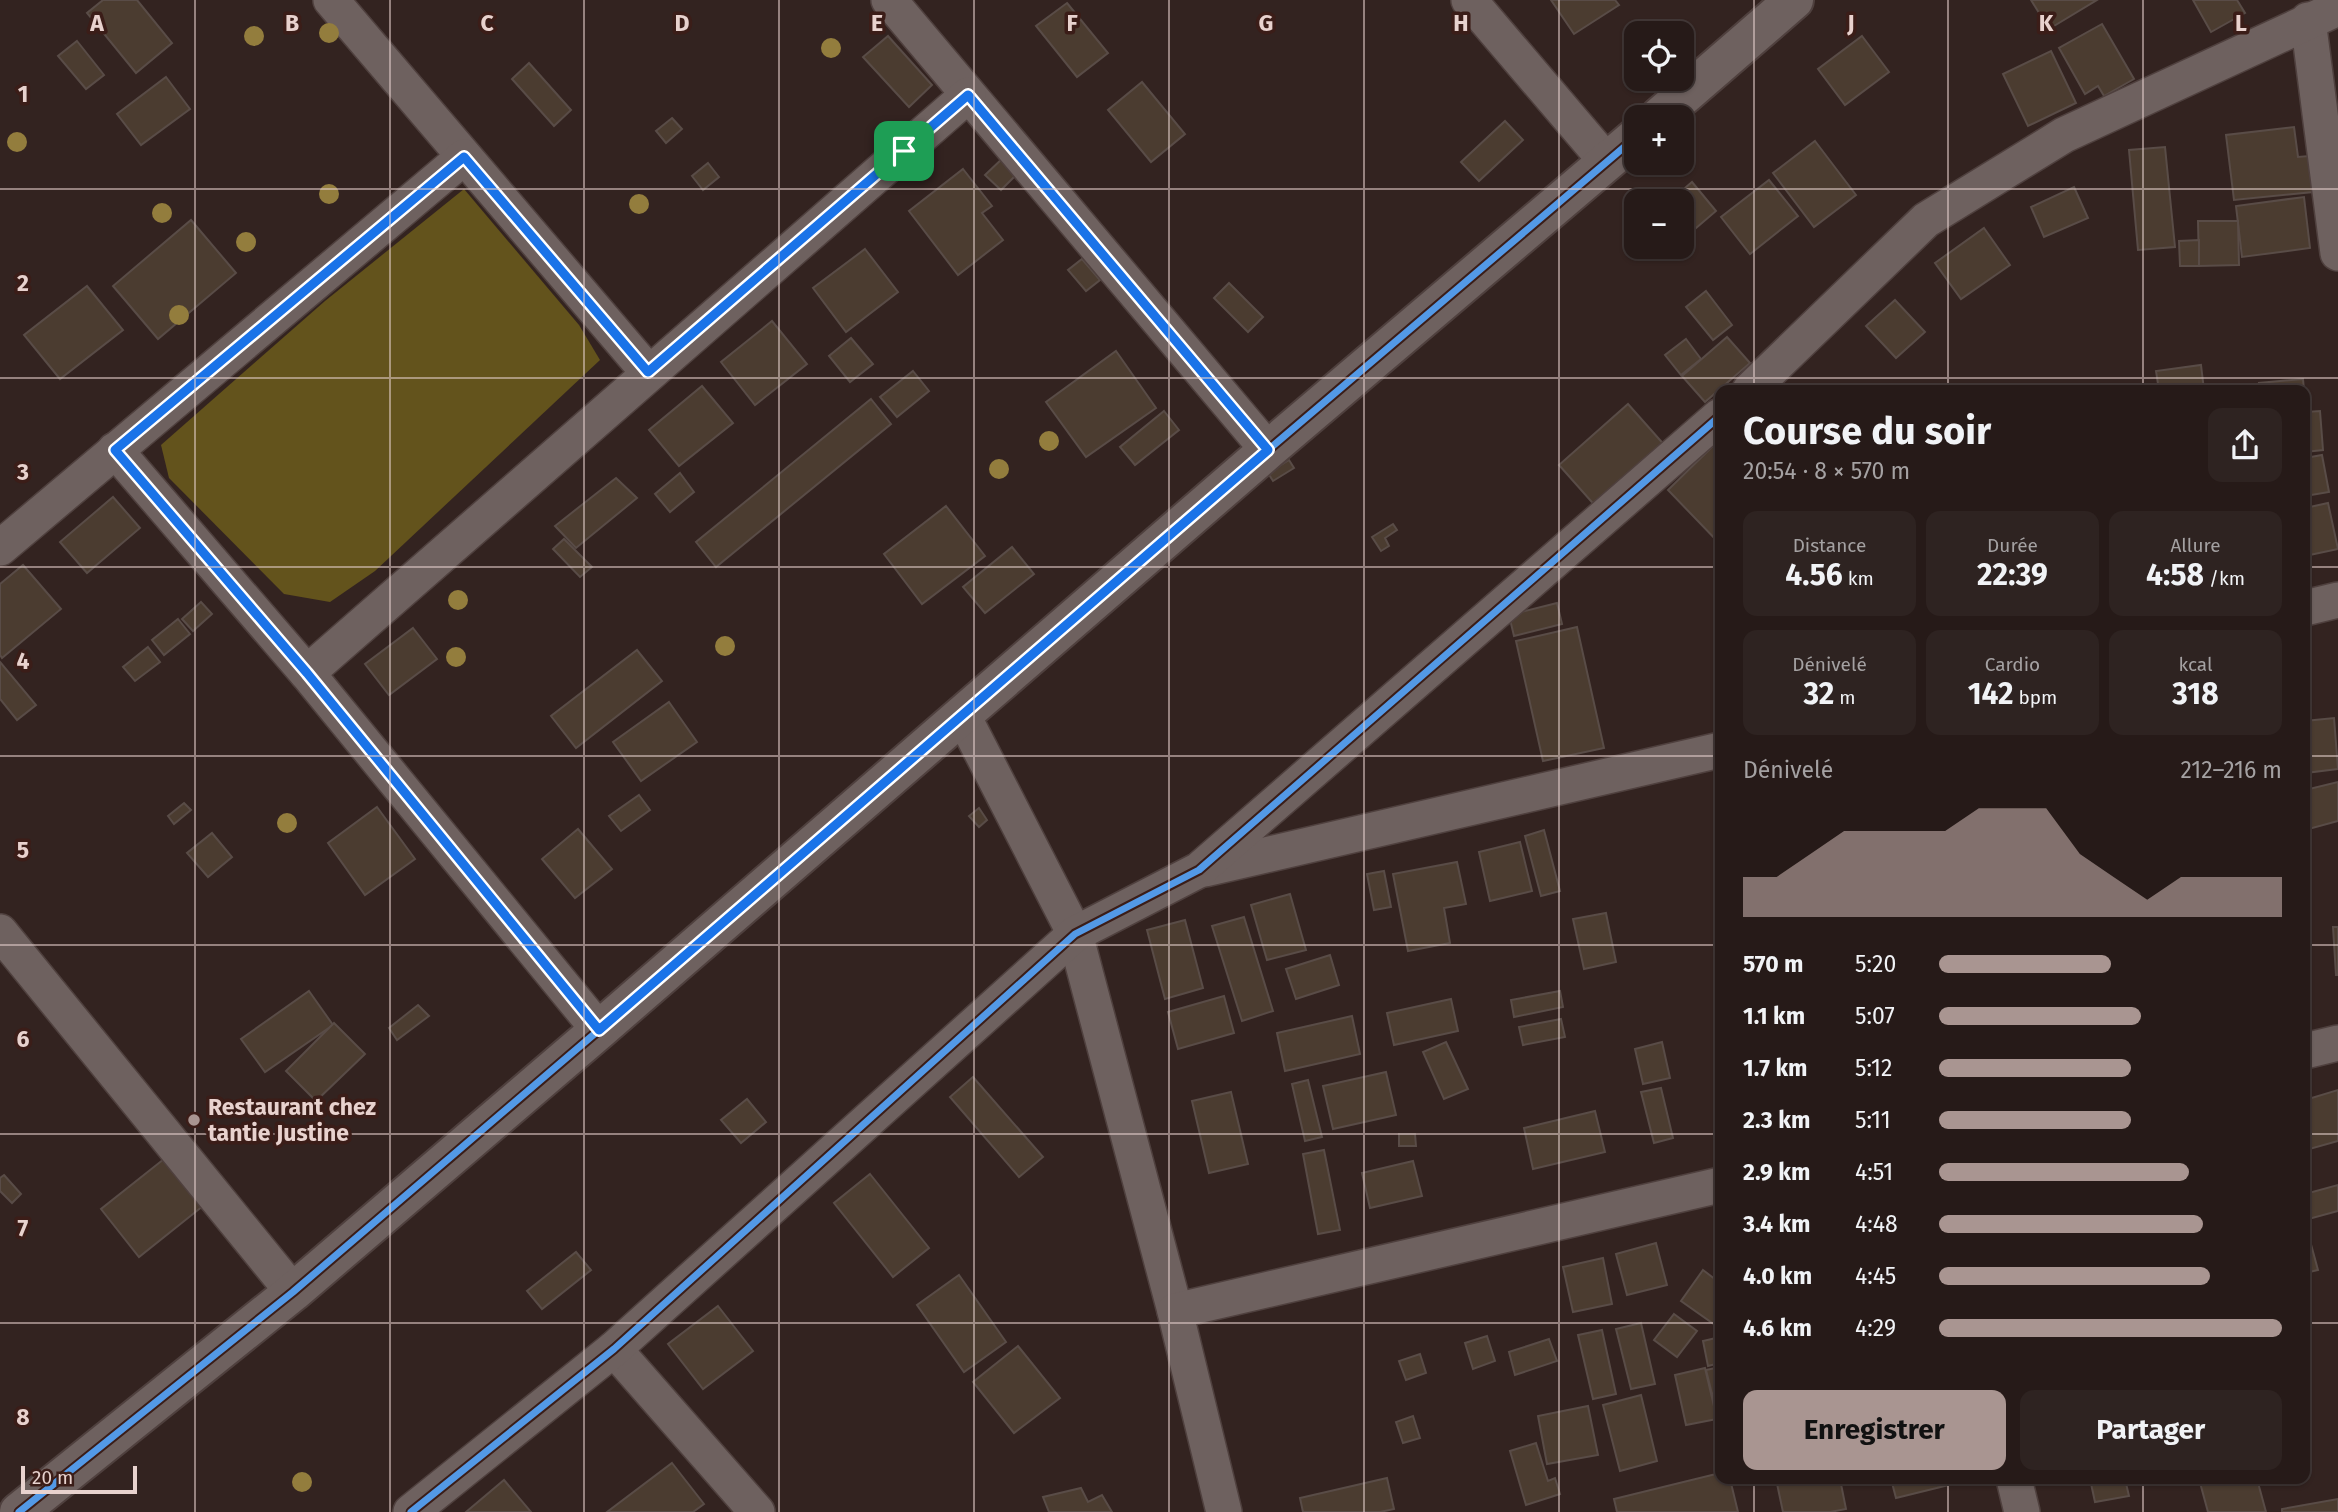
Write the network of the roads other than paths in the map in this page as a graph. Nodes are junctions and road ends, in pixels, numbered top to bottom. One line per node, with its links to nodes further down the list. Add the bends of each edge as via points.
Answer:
1 (331, 0): 9 (street)
2 (889, 0): 6 (street)
3 (1469, 0): 10 (street)
4 (1794, 0): 7 (street)
5 (2323, 14): 11 (street); 13 (street, via 2064,135 1926,220)
6 (968, 95): 12 (street); 16 (street)
7 (1673, 105)
8 (1624, 147): 10 (street)
9 (464, 157): 12 (street); 15 (street)
10 (1607, 162): 16 (street)
11 (2338, 253)
12 (648, 372): 20 (street)
13 (1771, 383)
14 (1715, 420): 23 (street)
15 (115, 450): 17 (street); 20 (street)
16 (1268, 450): 21 (street)
17 (0, 548)
18 (2338, 600): 19 (street)
19 (2310, 607)
20 (307, 673): 26 (street)
21 (962, 714): 25 (street); 26 (street)
22 (1715, 751): 23 (street)
23 (1199, 870): 25 (street)
24 (0, 932): 30 (street)
25 (1075, 934): 31 (street); 32 (street)
26 (599, 1030): 30 (street)
27 (2338, 1043): 28 (street)
28 (2310, 1050)
29 (1715, 1186): 31 (street)
30 (293, 1292): 34 (street)
31 (1175, 1311): 37 (street)
32 (614, 1349): 35 (street); 36 (street)
33 (2015, 1484): 38 (street)
34 (19, 1512)
35 (411, 1512)
36 (757, 1512)
37 (1224, 1512)
38 (2022, 1512)

